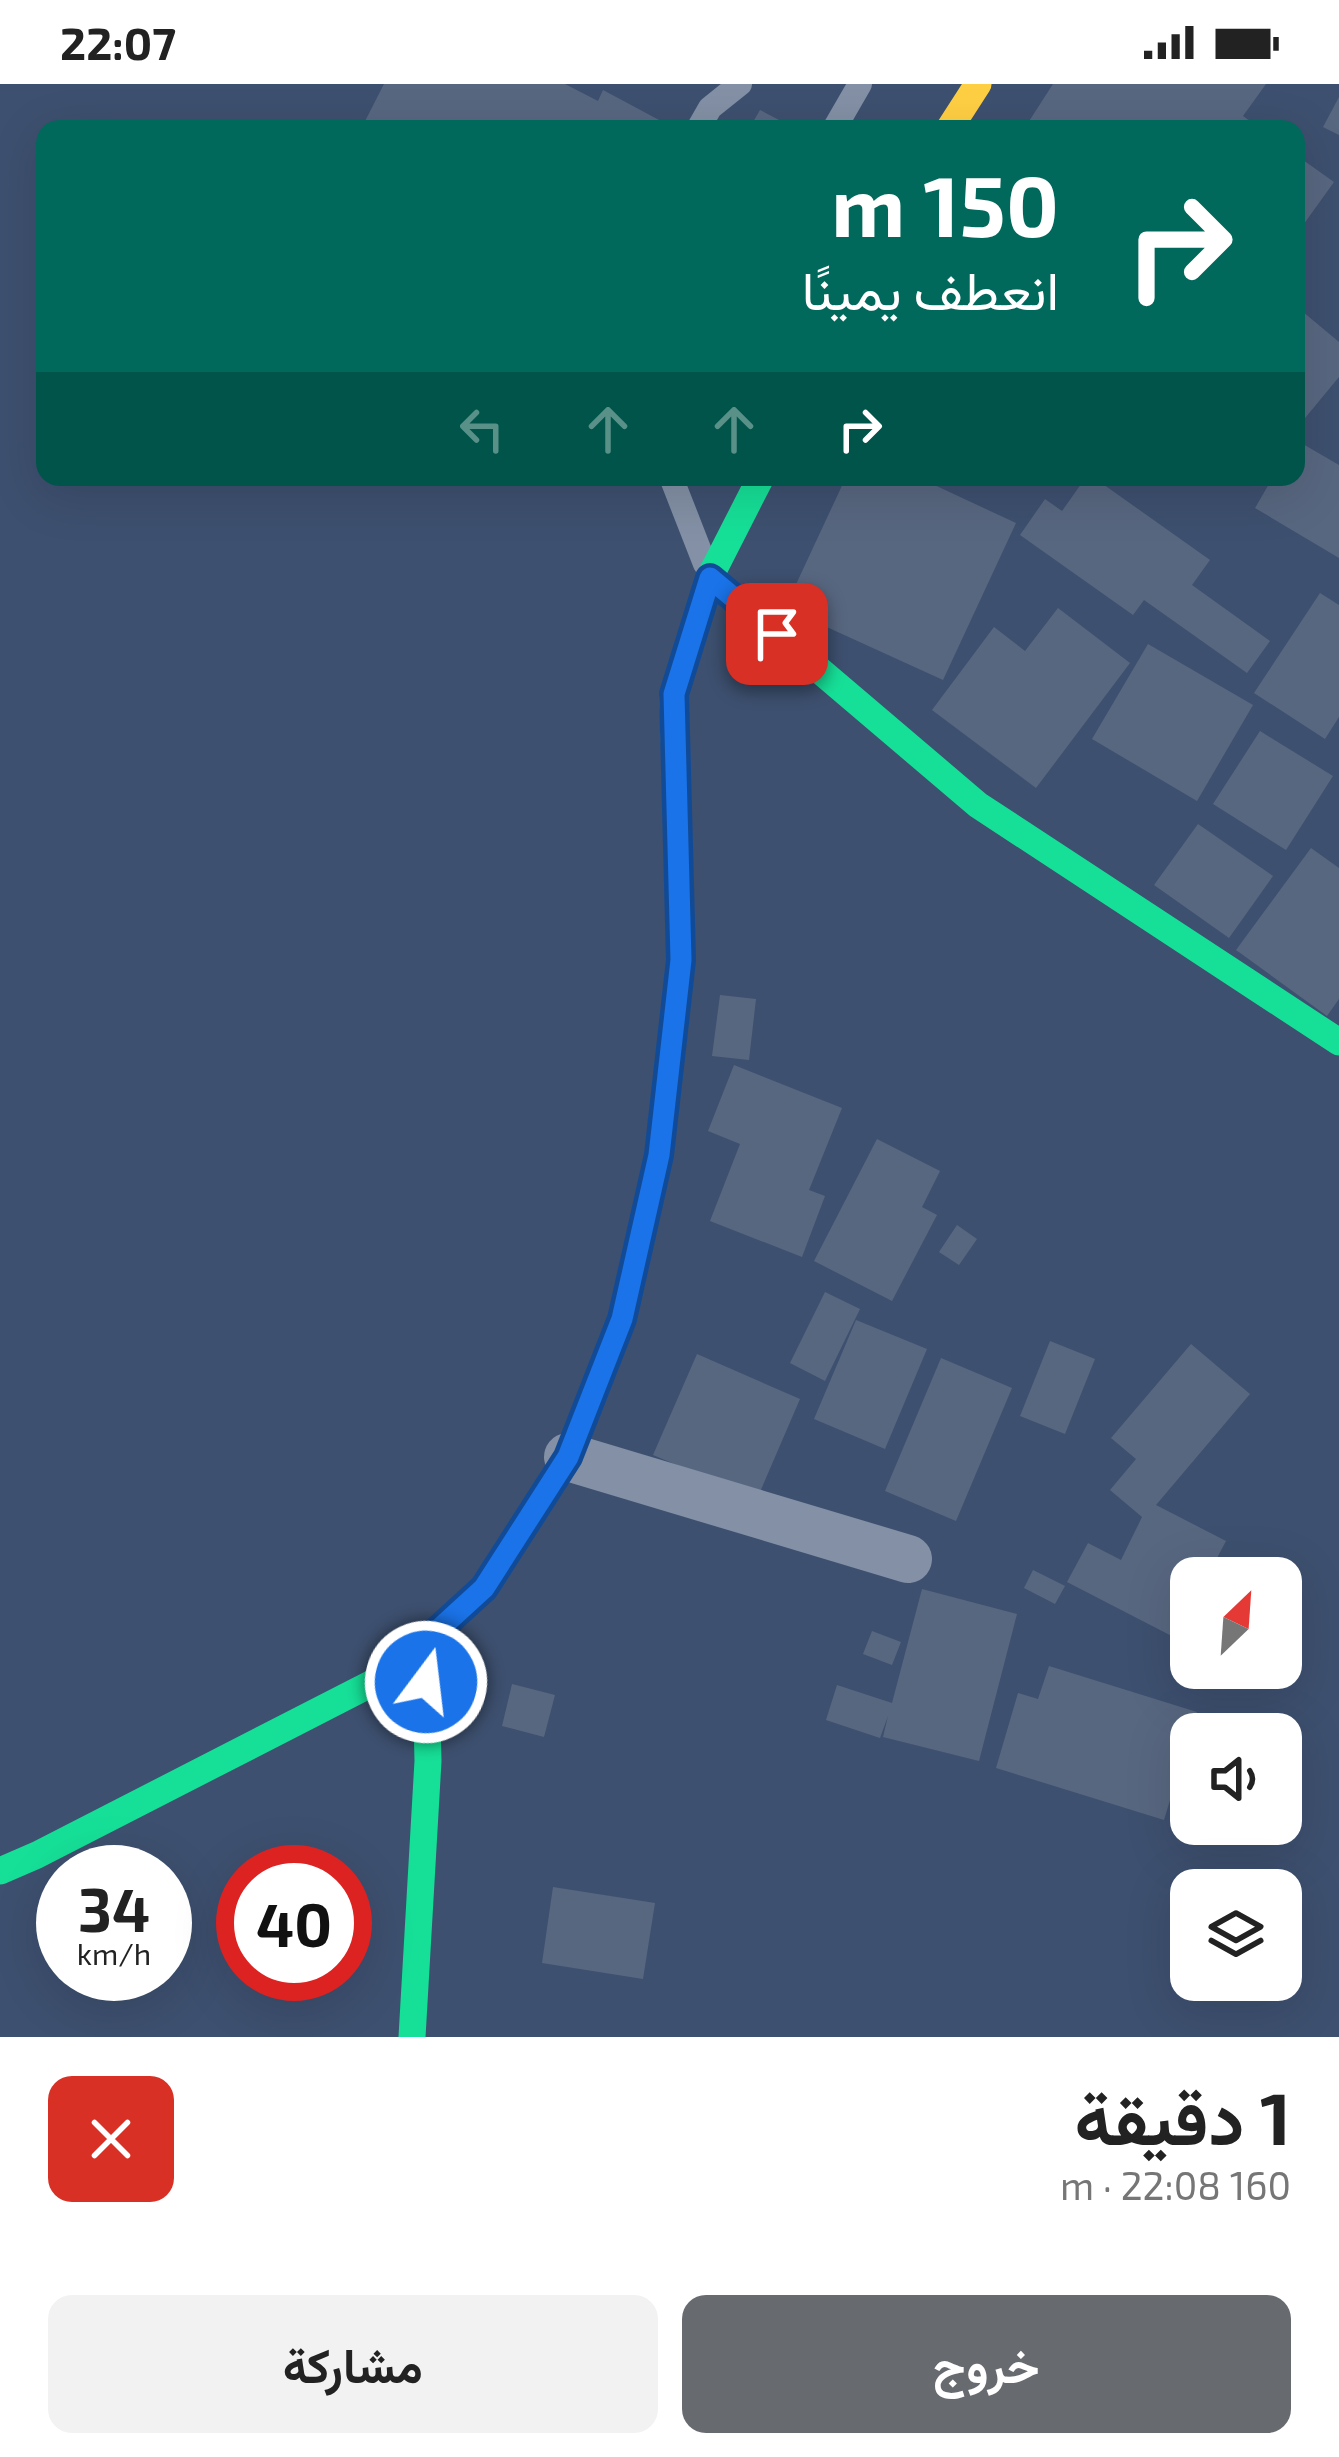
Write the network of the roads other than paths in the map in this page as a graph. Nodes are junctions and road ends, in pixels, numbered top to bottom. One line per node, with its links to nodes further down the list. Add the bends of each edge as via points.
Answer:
1 (740, 84): 4 (lane)
2 (860, 84): 5 (lane)
3 (978, 84): 6 (main road)
4 (703, 120)
5 (839, 120)
6 (955, 120)
7 (674, 486): 9 (lane)
8 (756, 486): 9 (main road)
9 (710, 578): 10 (main road, via 979,805); 11 (main road, via 674,694 681,960 659,1155 622,1319)
10 (1338, 1040)
11 (568, 1457): 12 (street); 13 (main road, via 484,1588)
12 (908, 1558)
13 (425, 1642): 14 (main road, via 392,1673); 15 (main road, via 428,1762)
14 (0, 1871)
15 (412, 2037)

